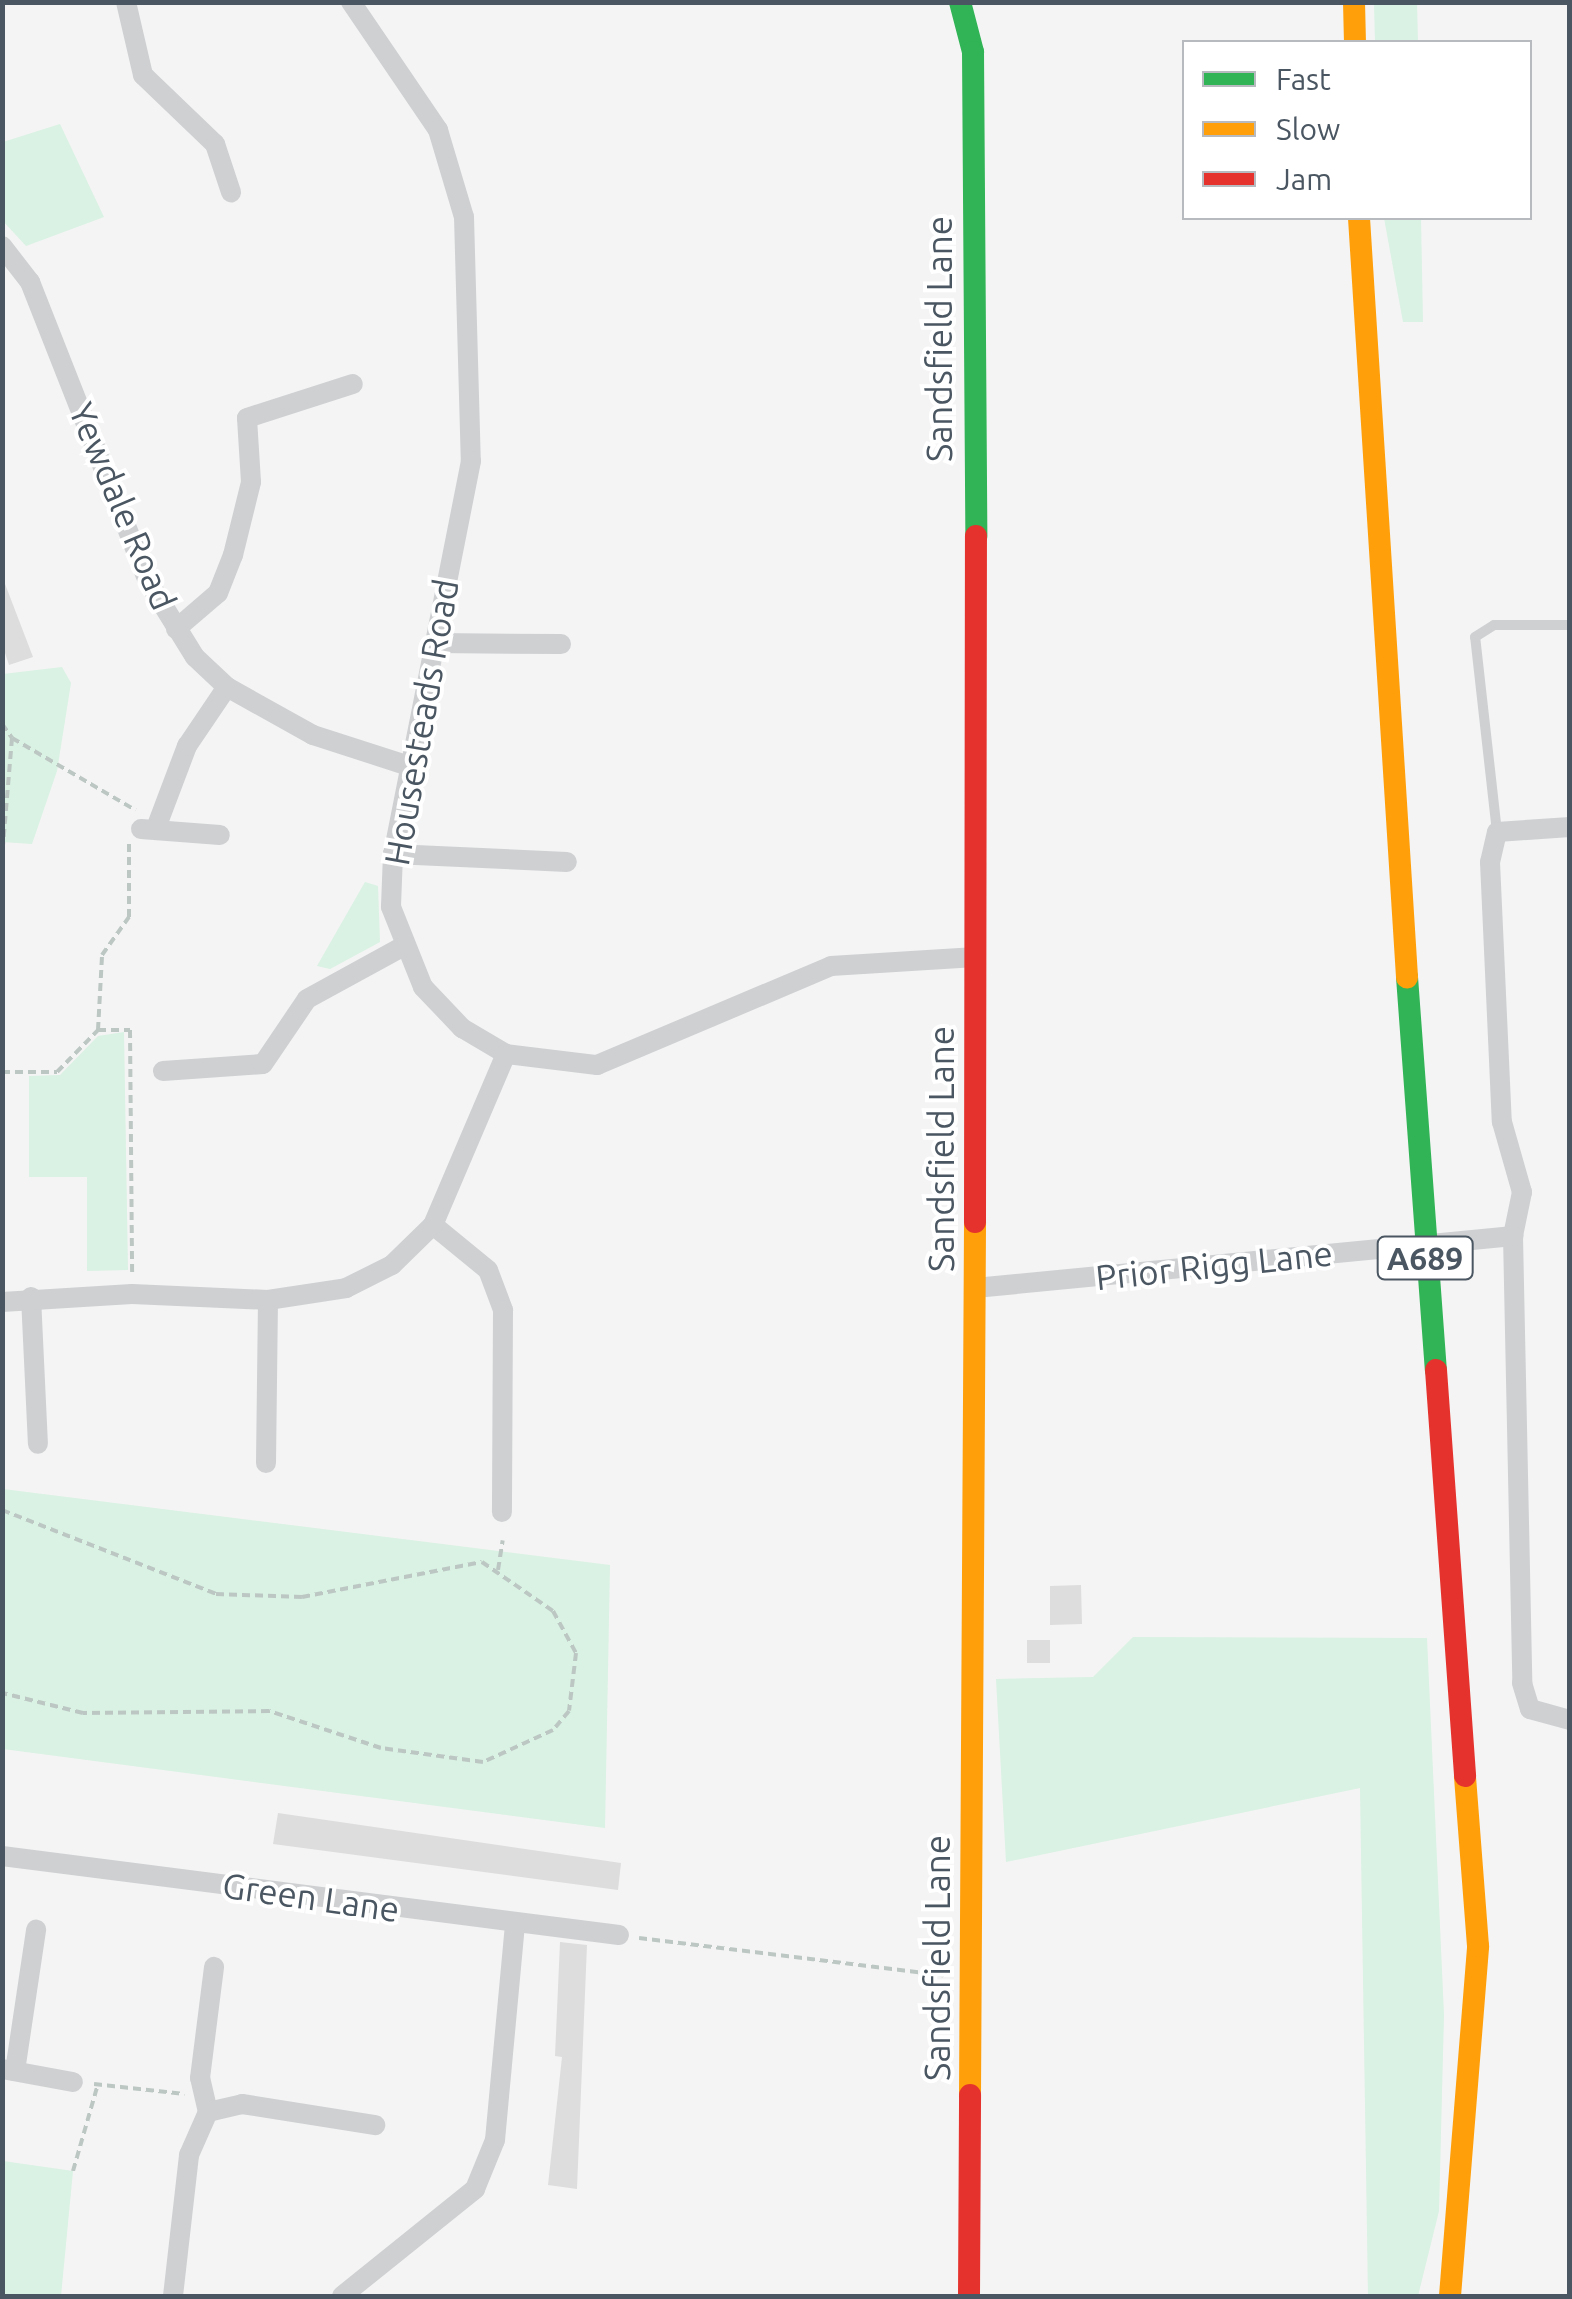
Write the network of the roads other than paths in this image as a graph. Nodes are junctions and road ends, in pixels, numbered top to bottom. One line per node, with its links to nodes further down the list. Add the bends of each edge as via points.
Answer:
1 (126, 2): 6 (street, via 142,74 215,144)
2 (351, 2): 12 (street, Housesteads Road, via 438,130 464,217 471,461)
3 (960, 2): 22 (main road, Sandsfield Lane, via 973,52)
4 (1354, 2): 5 (main road)
5 (1355, 40)
6 (232, 192)
7 (1359, 220): 47 (main road, A689, via 1365,417 1478,1946)
8 (2, 246): 11 (street, Yewdale Road, via 30,282 148,581)
9 (353, 384): 11 (street, via 247,418 251,482 232,554 218,593)
10 (1570, 625): 17 (lane, via 1494,625 1475,637)
11 (176, 629): 14 (street, Yewdale Road)
12 (434, 642): 13 (street); 15 (street, Housesteads Road)
13 (561, 644)
14 (227, 687): 15 (street, Yewdale Road, via 313,735); 18 (street, via 187,746 149,828)
15 (406, 765): 19 (street, Housesteads Road)
16 (1570, 827): 17 (street)
17 (1497, 832): 26 (street, via 1490,862 1502,1122 1522,1192)
18 (220, 835)
19 (393, 854): 20 (street); 21 (street, Housesteads Road, via 390,906)
20 (567, 862)
21 (402, 947): 23 (street, Housesteads Road, via 449,1015); 24 (street, via 307,999 263,1064)
22 (976, 957): 23 (street, Housesteads Road, via 830,966 616,1062 541,1064); 27 (main road, Sandsfield Lane)
23 (506, 1054): 25 (street)
24 (164, 1072)
25 (433, 1225): 29 (street, via 392,1264 346,1288); 33 (street, via 488,1270 502,1310)
26 (1513, 1236): 27 (street, Prior Rigg Lane); 34 (street, via 1522,1683 1530,1709)
27 (975, 1288): 46 (main road, Sandsfield Lane)
28 (31, 1297): 29 (street); 30 (street); 31 (street)
29 (268, 1300): 32 (street)
30 (2, 1302)
31 (38, 1444)
32 (266, 1462)
33 (502, 1512)
34 (1570, 1720)
35 (2, 1856): 36 (street, Green Lane)
36 (514, 1924): 38 (street, Green Lane); 45 (street, via 494,2140 475,2189)
37 (36, 1930): 40 (street)
38 (619, 1936)
39 (214, 1967): 42 (street)
40 (9, 2070): 41 (street)
41 (73, 2082)
42 (206, 2104): 43 (street); 44 (street, via 189,2155)
43 (374, 2125)
44 (173, 2296)
45 (342, 2296)
46 (970, 2296)
47 (1450, 2296)

